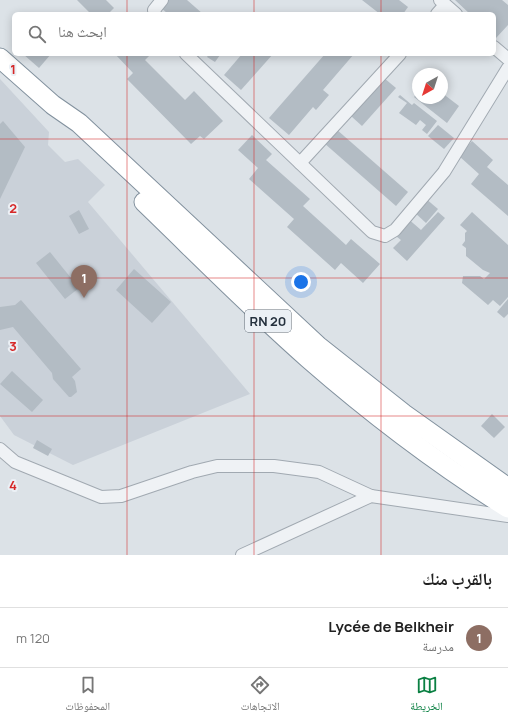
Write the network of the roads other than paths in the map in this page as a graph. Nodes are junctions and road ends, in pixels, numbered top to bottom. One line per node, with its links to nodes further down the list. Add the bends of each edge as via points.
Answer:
1 (162, 0): 3 (street)
2 (443, 2): 4 (street); 5 (street)
3 (154, 12)
4 (438, 12)
5 (454, 12)
6 (496, 49): 10 (street)
7 (188, 56): 13 (street)
8 (398, 56): 13 (street)
9 (0, 58): 12 (highway, RN 20)
10 (508, 59)
11 (508, 68): 13 (street, via 444,172 395,230 385,236 372,232)
12 (53, 105): 15 (highway, RN 20, via 86,130 318,346 404,414); 17 (highway, RN 20, via 64,124 75,135 308,358 391,427 435,460)
13 (300, 163)
14 (0, 449): 16 (street, via 15,462 101,497 121,496 217,466 274,466 319,472)
15 (508, 488)
16 (371, 496): 18 (street); 19 (street)
17 (508, 508)
18 (508, 516)
19 (242, 555)

